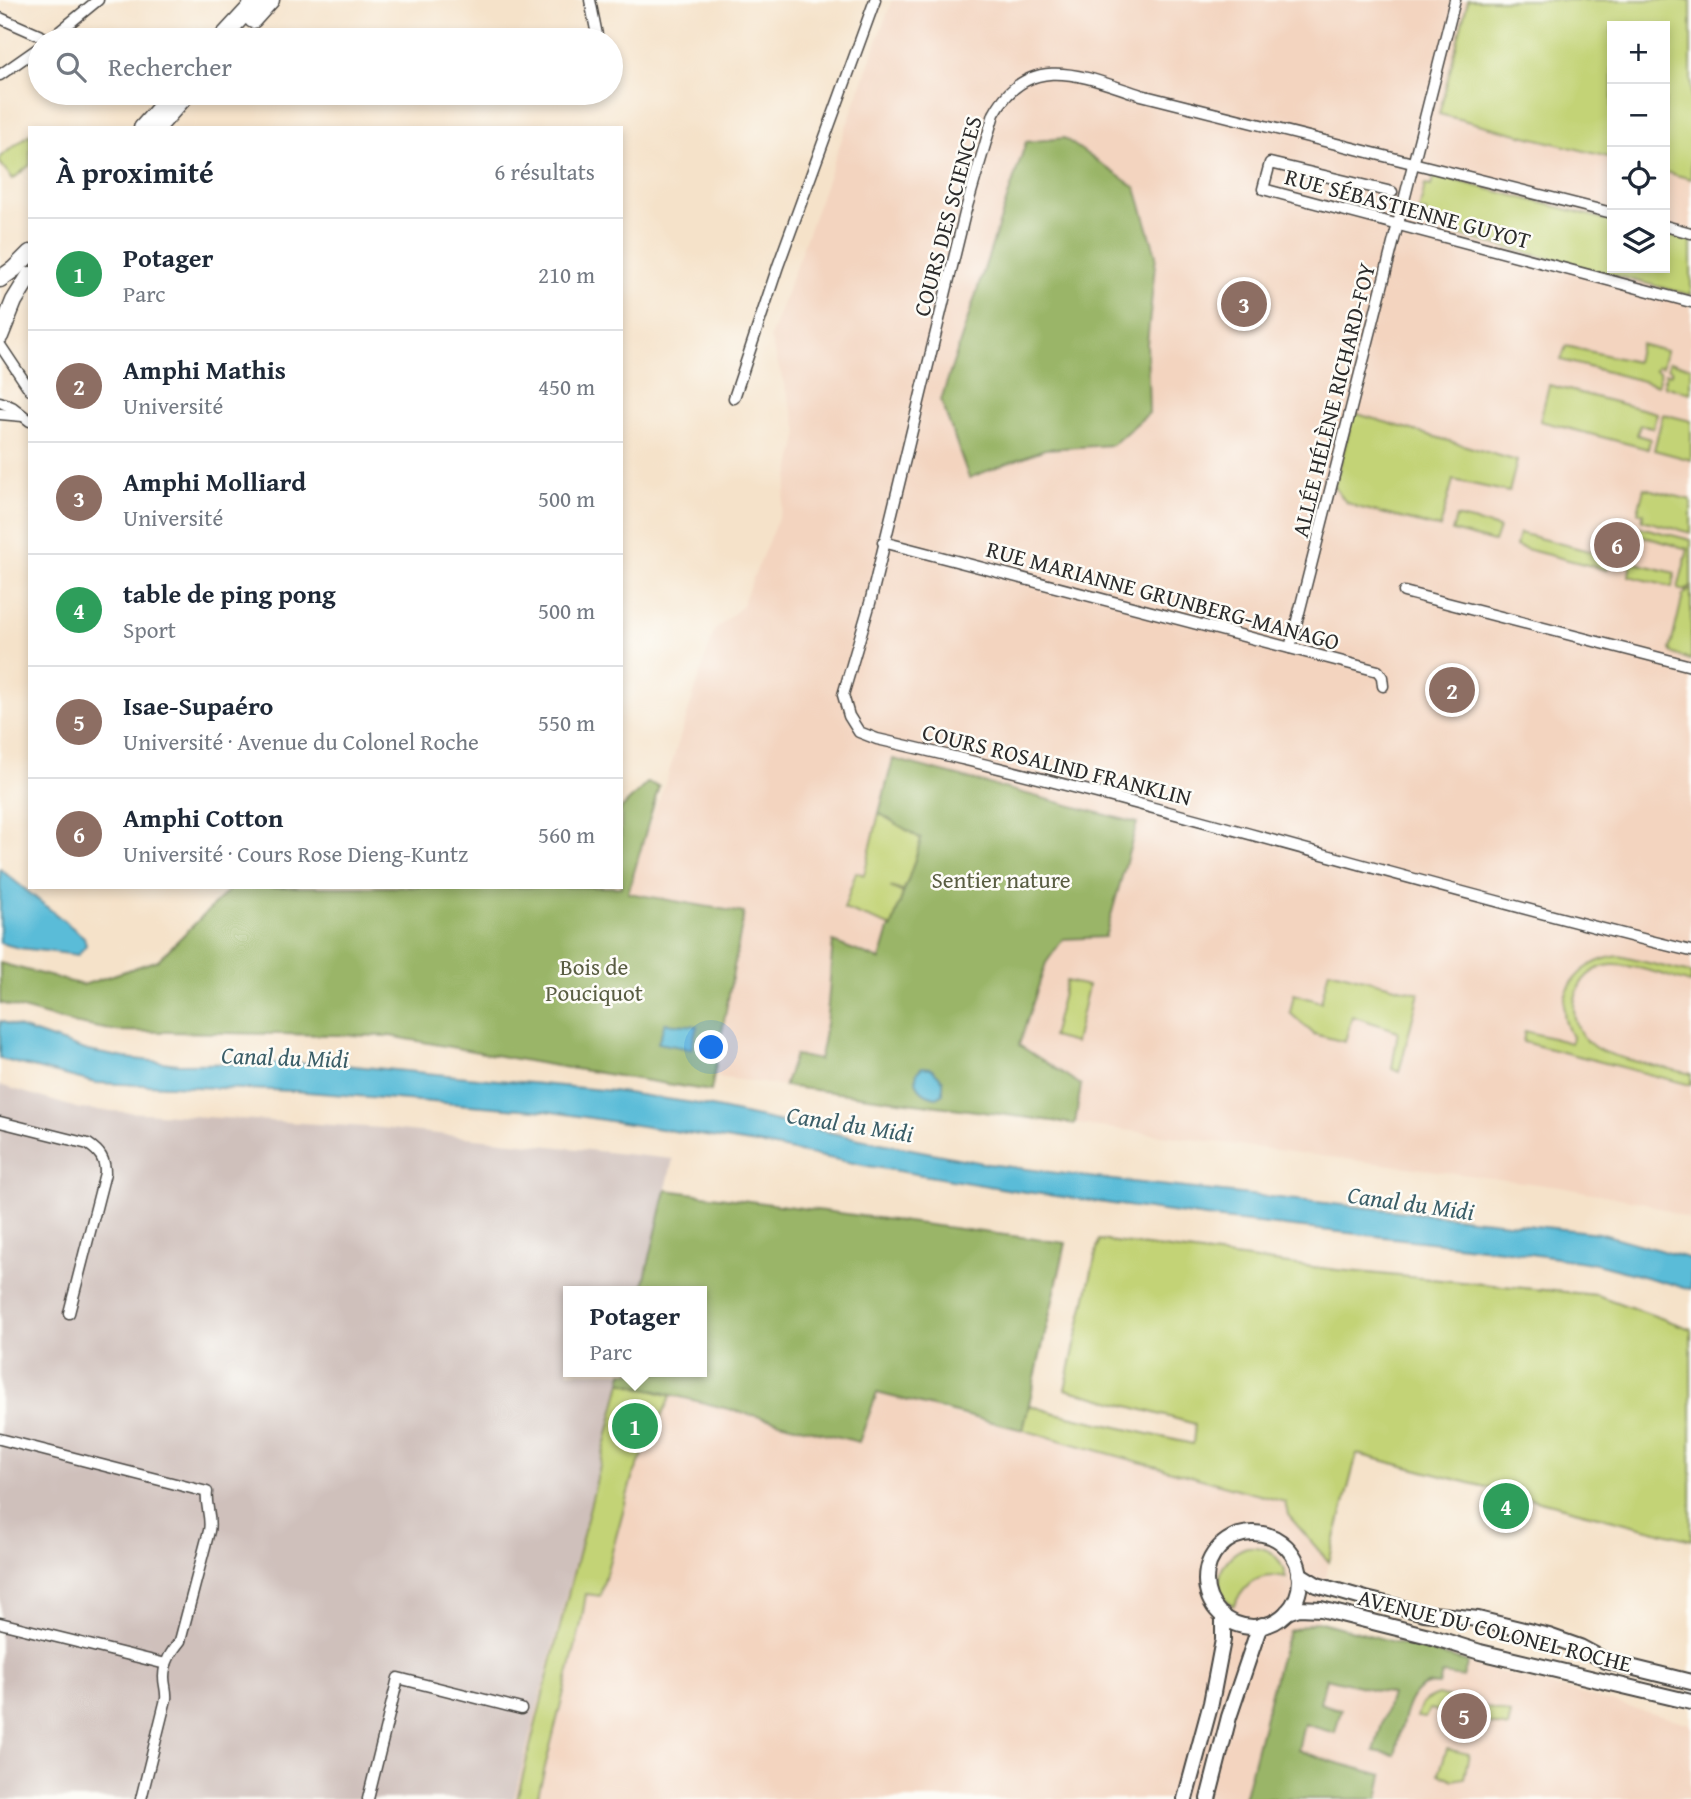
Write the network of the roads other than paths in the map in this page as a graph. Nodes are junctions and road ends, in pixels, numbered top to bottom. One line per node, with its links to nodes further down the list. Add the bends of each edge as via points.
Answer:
1 (98, 0): 8 (street)
2 (257, 0): 9 (main road)
3 (271, 0): 10 (main road)
4 (590, 0): 11 (street)
5 (875, 0): 32 (street)
6 (1455, 0): 19 (street, ALLÉE HÉLÈNE RICHARD-FOY)
7 (0, 18): 12 (street)
8 (64, 28)
9 (231, 28)
10 (246, 28)
11 (596, 28)
12 (28, 30)
13 (28, 55): 14 (street)
14 (0, 75)
15 (162, 105): 17 (main road)
16 (178, 105): 18 (main road)
17 (144, 126)
18 (160, 126)
19 (1415, 162): 21 (street, COURS DES SCIENCES); 22 (street, ALLÉE HÉLÈNE RICHARD-FOY); 36 (street, COURS DES SCIENCES, via 1060,72 1033,77 1012,89 994,114 965,213)
20 (1392, 192): 22 (street, RUE SÉBASTIENNE GUYOT, via 1270,163 1263,189)
21 (1607, 212)
22 (1398, 223): 28 (street, RUE SÉBASTIENNE GUYOT); 38 (street, ALLÉE HÉLÈNE RICHARD-FOY)
23 (1670, 227): 24 (street)
24 (1691, 233)
25 (28, 255): 27 (main road)
26 (28, 278): 29 (main road)
27 (0, 279)
28 (1691, 302)
29 (0, 336)
30 (0, 345): 31 (street)
31 (28, 387)
32 (734, 398)
33 (0, 402): 35 (street)
34 (0, 414): 35 (street)
35 (27, 419)
36 (883, 542): 38 (street, RUE MARIANNE GRUNBERG-MANAGO); 41 (street, COURS DES SCIENCES, via 844,689)
37 (1404, 592): 39 (street)
38 (1290, 648): 40 (street, RUE MARIANNE GRUNBERG-MANAGO, via 1378,671)
39 (1691, 666)
40 (1383, 686)
41 (849, 716): 42 (street, COURS ROSALIND FRANKLIN, via 859,732 877,739)
42 (1691, 951)
43 (0, 1122): 44 (street, via 88,1144 105,1162)
44 (69, 1314)
45 (0, 1439): 51 (street, via 208,1492 209,1531 180,1641)
46 (1299, 1574): 47 (street, via 1297,1596); 48 (street, via 1290,1550 1275,1538 1256,1533 1231,1538 1215,1554 1207,1581 1211,1600); 52 (street, AVENUE DU COLONEL ROCHE, via 1317,1585 1366,1599 1549,1636 1606,1661)
47 (1287, 1612): 50 (street); 53 (street, AVENUE DU COLONEL ROCHE, via 1321,1609)
48 (1223, 1615): 50 (street, via 1240,1625); 57 (street, via 1211,1703)
49 (0, 1623): 51 (street)
50 (1262, 1625): 58 (street, via 1229,1717)
51 (166, 1664): 55 (street, via 166,1699)
52 (1691, 1682)
53 (1691, 1702)
54 (521, 1709): 56 (street, via 398,1678)
55 (141, 1799)
56 (368, 1799)
57 (1185, 1799)
58 (1208, 1799)

